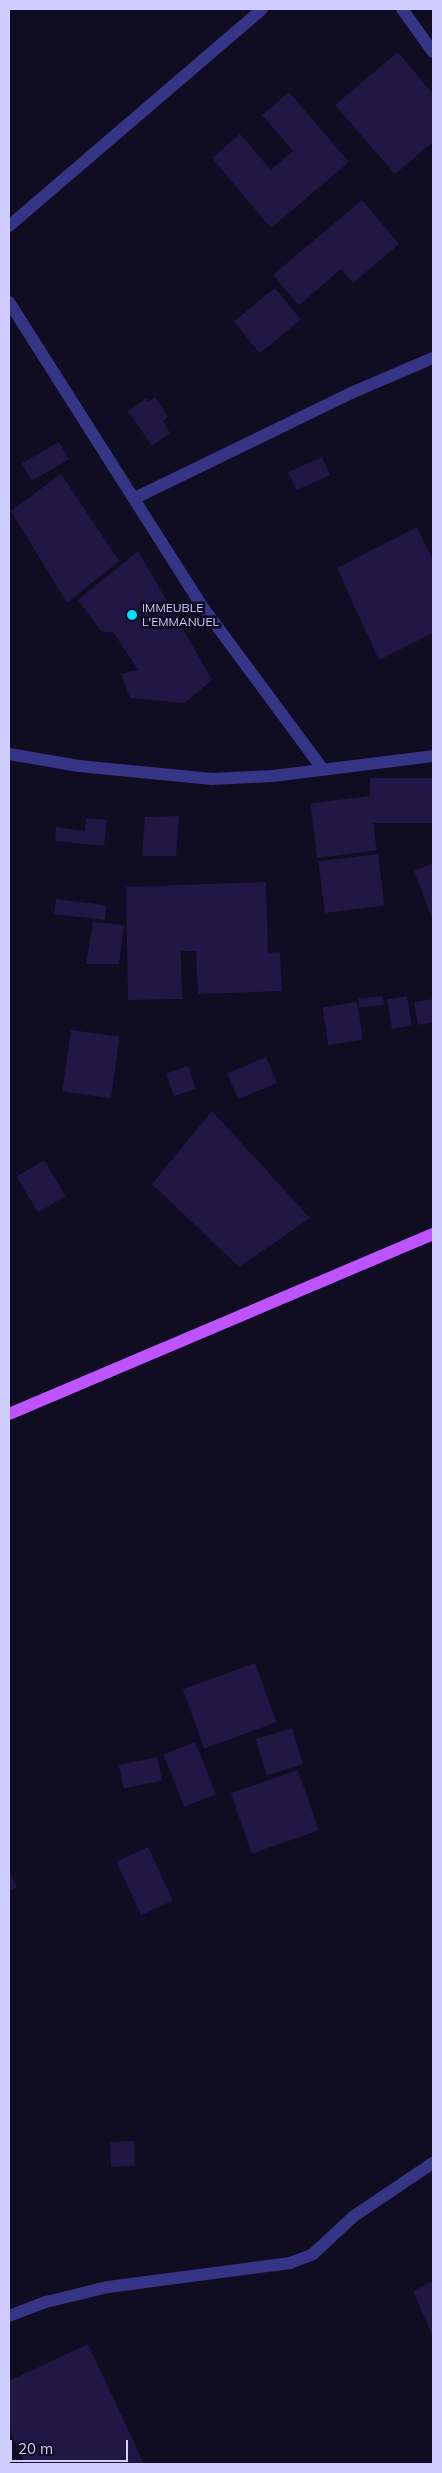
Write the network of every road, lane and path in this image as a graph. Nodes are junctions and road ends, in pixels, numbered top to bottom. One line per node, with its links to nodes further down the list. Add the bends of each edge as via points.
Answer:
1 (262, 9): 4 (street)
2 (402, 9): 3 (street)
3 (433, 52)
4 (9, 226)
5 (9, 302): 7 (street)
6 (433, 358): 7 (street, via 351,393)
7 (135, 498): 10 (street, via 202,606)
8 (9, 754): 10 (street, via 79,766 212,779 273,776)
9 (433, 756): 10 (street)
10 (322, 768)
11 (433, 1234): 12 (main road)
12 (9, 1414)
13 (433, 2163): 14 (street, via 354,2216 313,2254 290,2263 108,2287 46,2302)
14 (9, 2316)

